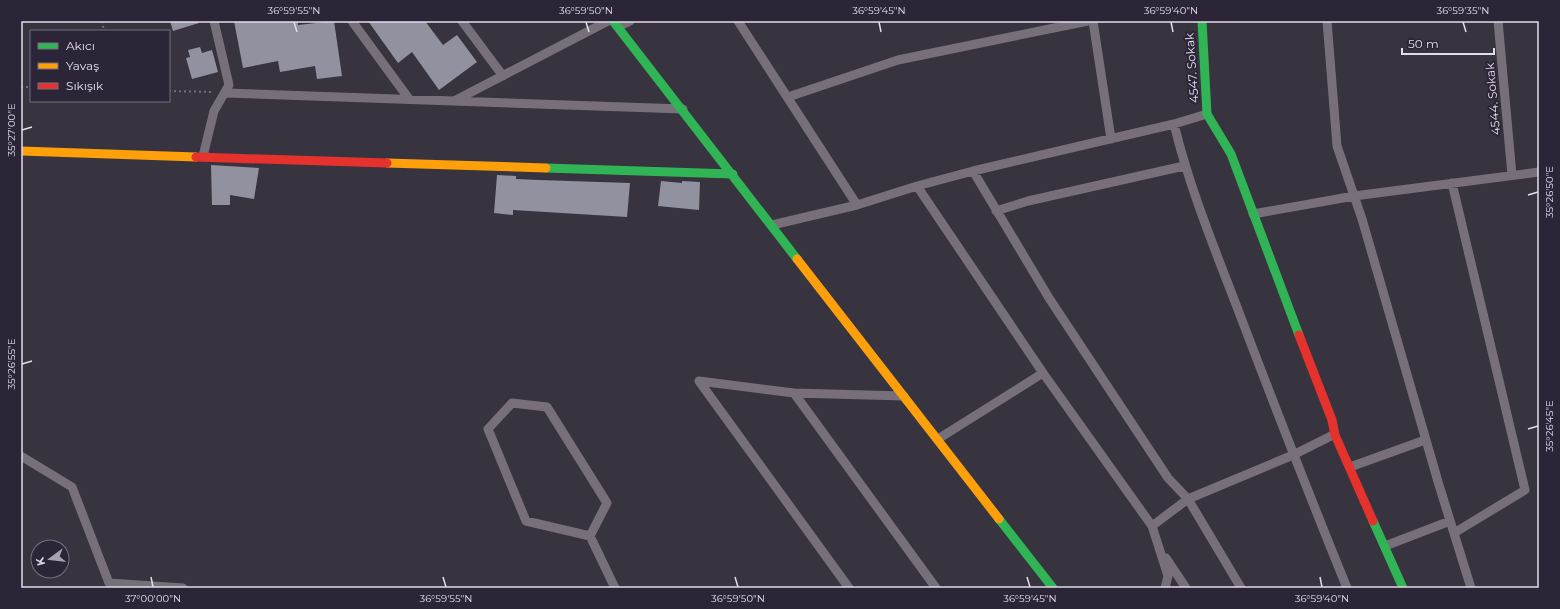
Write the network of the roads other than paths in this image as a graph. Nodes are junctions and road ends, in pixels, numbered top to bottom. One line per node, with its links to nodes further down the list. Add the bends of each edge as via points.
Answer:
1 (214, 21): 14 (street, via 229,85)
2 (352, 21): 16 (street)
3 (462, 21): 13 (street)
4 (608, 21): 13 (street)
5 (630, 21): 12 (street)
6 (738, 21): 15 (street)
7 (1088, 21): 15 (street, via 898,60)
8 (1093, 21): 21 (street)
9 (1202, 21): 19 (street, 4547. Sokak)
10 (1327, 21): 31 (street, via 1337,146)
11 (1498, 21): 28 (street, 4544. Sokak)
12 (616, 24): 18 (street)
13 (503, 76): 17 (street)
14 (225, 93): 16 (street); 23 (street, via 214,111)
15 (788, 97): 32 (street)
16 (409, 99): 17 (street)
17 (455, 101): 18 (street)
18 (683, 109): 27 (street)
19 (1207, 114): 20 (street); 34 (street, via 1231,154)
20 (1174, 124): 21 (street); 24 (street)
21 (1112, 139): 25 (street)
22 (21, 151): 23 (street)
23 (203, 156): 27 (street)
24 (1184, 166): 33 (street, via 1028,200); 42 (street)
25 (973, 172): 30 (street); 33 (street)
26 (1539, 172): 28 (street)
27 (733, 174): 35 (street)
28 (1512, 175): 29 (street)
29 (1452, 183): 31 (street); 48 (street, via 1525,490)
30 (917, 186): 32 (street); 36 (street)
31 (1354, 196): 34 (street); 41 (street)
32 (857, 205): 35 (street)
33 (996, 211): 45 (street, via 1049,298 1168,478)
34 (1253, 214): 39 (street, via 1332,420)
35 (772, 225): 38 (street)
36 (1043, 373): 40 (street); 47 (street)
37 (794, 393): 38 (street); 54 (street, via 699,381); 55 (street)
38 (904, 396): 40 (street)
39 (1334, 435): 42 (street); 44 (street)
40 (938, 439): 56 (street)
41 (1426, 440): 44 (street); 46 (street)
42 (1293, 455): 45 (street); 60 (street)
43 (21, 456): 52 (street, via 72,486 109,583)
44 (1350, 467): 50 (street)
45 (1188, 500): 47 (street); 59 (street)
46 (1450, 521): 48 (street); 50 (street)
47 (1152, 526): 51 (street)
48 (1454, 533): 62 (street)
49 (590, 536): 49 (street, via 526,521 488,429 512,403 547,407 607,503); 53 (street)
50 (1386, 546): 61 (street)
51 (1160, 551): 57 (street, via 1168,576); 58 (street)
52 (184, 588)
53 (615, 588)
54 (849, 588)
55 (936, 588)
56 (1053, 588)
57 (1165, 588)
58 (1186, 588)
59 (1241, 588)
60 (1347, 588)
61 (1403, 588)
62 (1472, 588)

